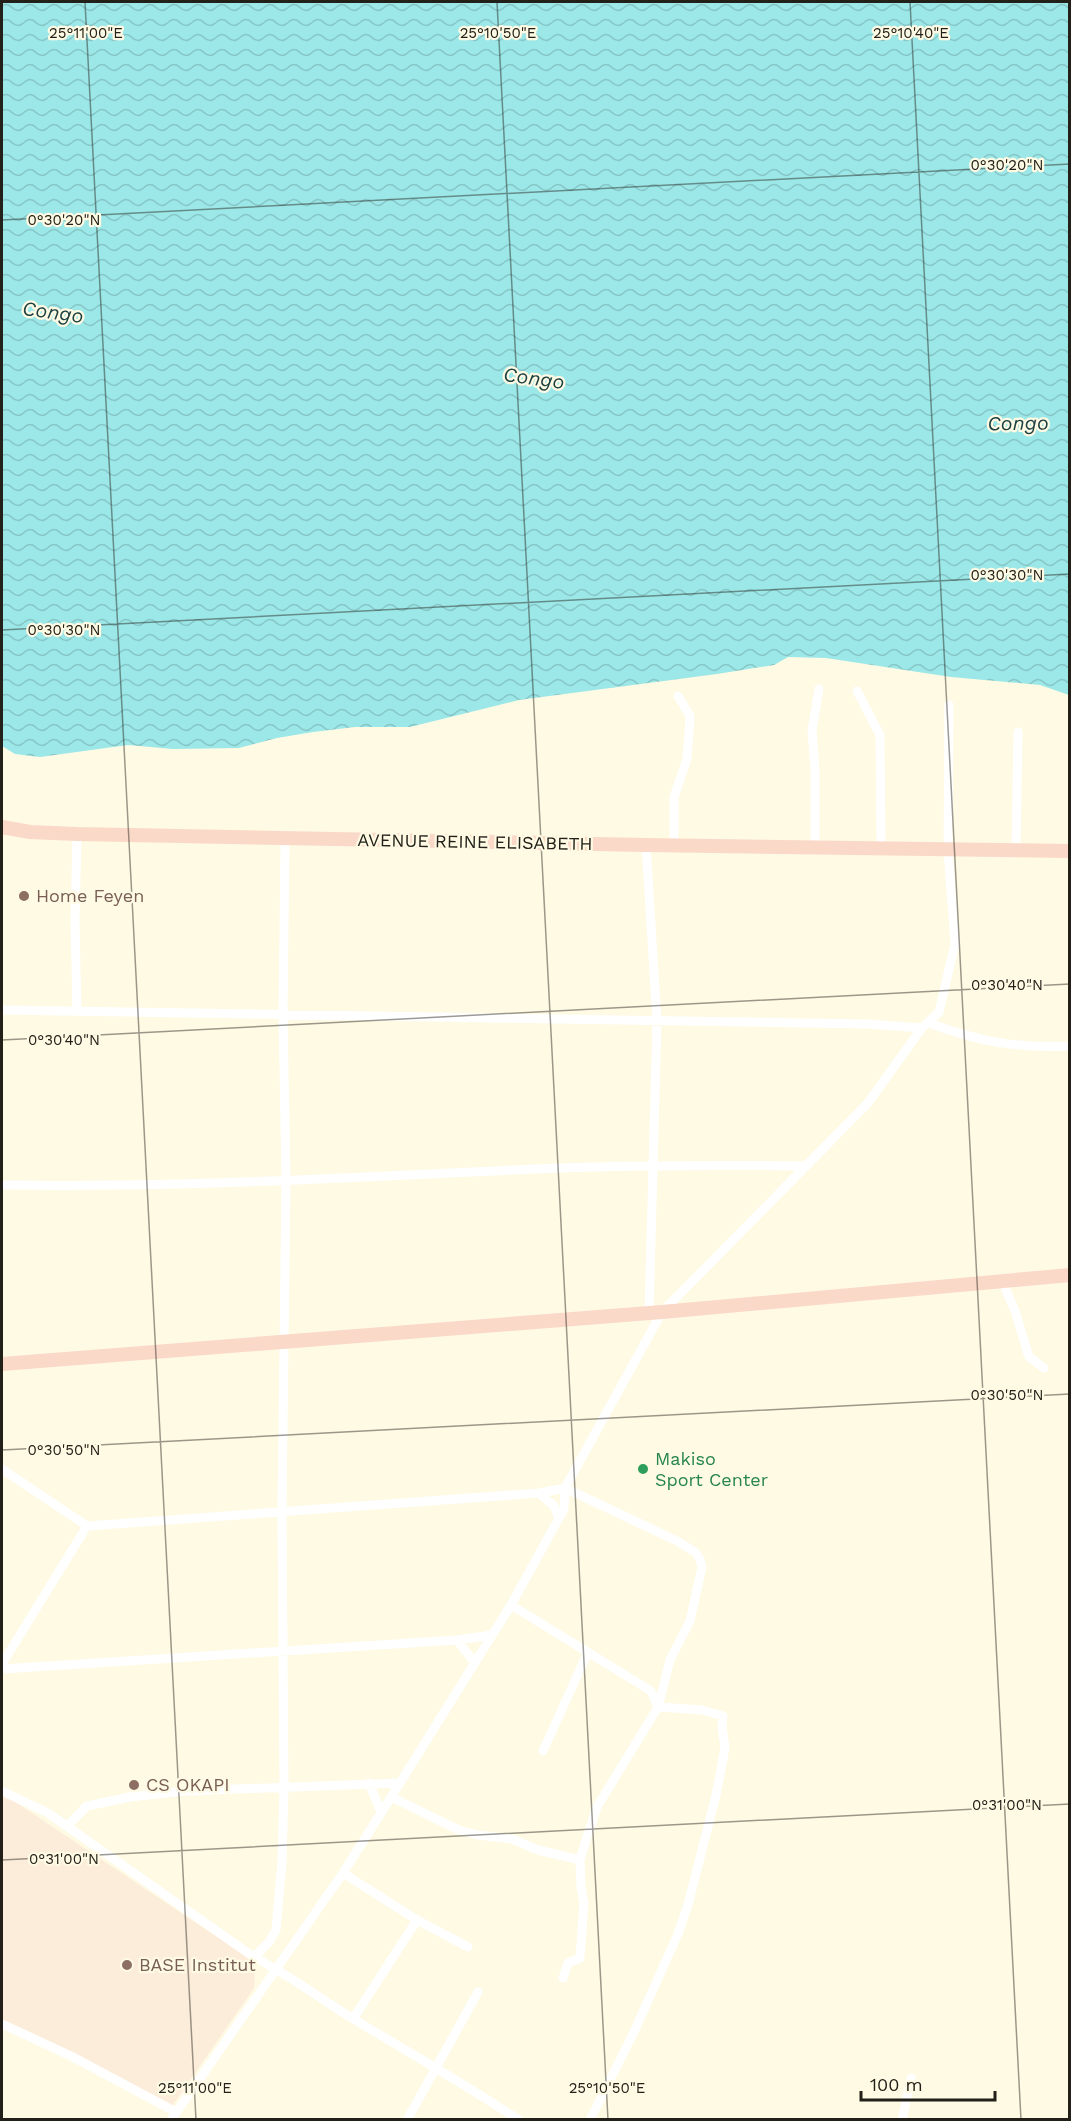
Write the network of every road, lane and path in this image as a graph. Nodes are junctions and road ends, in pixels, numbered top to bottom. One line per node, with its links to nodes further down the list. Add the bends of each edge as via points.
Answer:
1 (819, 689): 11 (street, via 812,731)
2 (857, 691): 12 (street, via 880,735)
3 (678, 696): 9 (street, via 690,716 687,759 674,797)
4 (949, 705): 14 (street)
5 (1018, 732): 13 (street)
6 (2, 827): 7 (street, AVENUE REINE ELISABETH)
7 (77, 834): 8 (street, AVENUE REINE ELISABETH); 17 (street)
8 (285, 838): 10 (street, AVENUE REINE ELISABETH); 18 (street)
9 (674, 844): 10 (street, AVENUE REINE ELISABETH); 11 (street, AVENUE REINE ELISABETH)
10 (646, 845): 19 (street)
11 (815, 846): 12 (street, AVENUE REINE ELISABETH)
12 (881, 848): 14 (street, AVENUE REINE ELISABETH)
13 (1016, 849): 14 (street, AVENUE REINE ELISABETH); 15 (street, AVENUE REINE ELISABETH)
14 (948, 850): 20 (street, via 955,944 939,1012)
15 (1070, 851)
16 (2, 1010): 17 (street)
17 (77, 1011): 18 (street)
18 (284, 1015): 19 (street); 24 (street)
19 (657, 1022): 20 (street); 22 (street)
20 (925, 1025): 21 (street, via 999,1043); 23 (street, via 867,1104)
21 (1070, 1046)
22 (653, 1166): 23 (street); 24 (street); 28 (street)
23 (804, 1166): 28 (street)
24 (286, 1179): 25 (street); 29 (street)
25 (2, 1185)
26 (1070, 1275): 27 (street)
27 (1002, 1281): 28 (street); 31 (street, via 1016,1311 1029,1357)
28 (655, 1312): 29 (street); 33 (street)
29 (283, 1341): 30 (street); 35 (street)
30 (2, 1364)
31 (1044, 1368)
32 (2, 1469): 37 (street)
33 (565, 1488): 34 (street); 36 (street, via 564,1509); 46 (street, via 677,1540 700,1559 701,1574 690,1622 670,1660)
34 (539, 1493): 35 (street); 36 (street, via 554,1506)
35 (282, 1511): 37 (street); 41 (street)
36 (559, 1518): 38 (street)
37 (87, 1526): 44 (street)
38 (511, 1605): 39 (street); 42 (street)
39 (492, 1635): 40 (street); 43 (street)
40 (457, 1640): 41 (street); 43 (street)
41 (282, 1652): 45 (street); 50 (street)
42 (588, 1652): 46 (street, via 651,1691); 47 (street)
43 (475, 1663): 48 (street)
44 (2, 1664)
45 (2, 1669)
46 (658, 1707): 55 (street, via 597,1807); 70 (street, via 693,1708 723,1716 725,1748 678,1934)
47 (543, 1751)
48 (400, 1783): 49 (street); 52 (street)
49 (369, 1784): 50 (street); 53 (street)
50 (284, 1788): 54 (street, via 130,1797 87,1806); 59 (street, via 276,1930)
51 (2, 1791): 54 (street)
52 (391, 1797): 53 (street); 55 (street, via 459,1830 512,1839)
53 (381, 1812): 56 (street)
54 (67, 1826): 59 (street)
55 (580, 1860): 61 (street, via 584,1903 580,1958 568,1964)
56 (343, 1873): 57 (street); 60 (street)
57 (417, 1920): 58 (street); 63 (street)
58 (468, 1947)
59 (254, 1957): 60 (street)
60 (276, 1969): 63 (street); 67 (street)
61 (562, 1978)
62 (478, 1992): 65 (street)
63 (353, 2019): 65 (street)
64 (2, 2024): 67 (street, via 71,2056)
65 (436, 2067): 68 (street); 69 (street)
66 (911, 2078): 71 (street)
67 (174, 2116)
68 (407, 2120)
69 (519, 2120)
70 (590, 2120)
71 (902, 2120)

